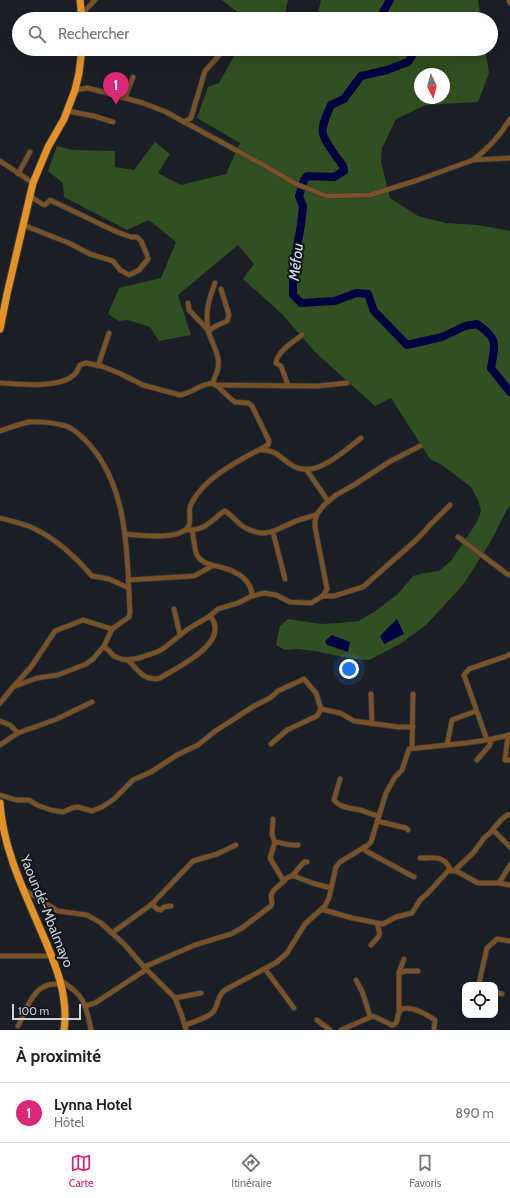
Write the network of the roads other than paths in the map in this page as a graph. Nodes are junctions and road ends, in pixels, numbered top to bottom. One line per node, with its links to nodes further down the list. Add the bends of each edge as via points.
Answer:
1 (80, 0): 5 (highway)
2 (96, 0): 6 (street)
3 (509, 0): 4 (street)
4 (510, 4)
5 (82, 12)
6 (86, 12)
7 (81, 56): 10 (highway)
8 (219, 56): 15 (street, via 205,71 191,118)
9 (133, 77): 11 (street)
10 (75, 90): 11 (street, via 88,88); 12 (highway)
11 (126, 98): 15 (street, via 149,105)
12 (67, 111): 14 (street); 21 (highway)
13 (510, 119): 18 (street, via 485,151)
14 (113, 122)
15 (184, 122): 18 (street, via 296,184 327,196 370,195)
16 (30, 152): 20 (street)
17 (510, 158): 18 (street)
18 (472, 160)
19 (0, 161): 20 (street)
20 (18, 174): 21 (street)
21 (33, 183): 22 (highway)
22 (30, 196): 23 (highway); 23 (street, via 45,205 50,200 117,232 137,237 147,257 140,270 129,275 120,270 113,261 90,254)
23 (23, 225): 27 (highway)
24 (215, 283): 29 (street, via 208,303)
25 (220, 288): 29 (street, via 229,315 227,321)
26 (188, 303): 29 (street, via 189,310)
27 (0, 325): 28 (highway)
28 (0, 329)
29 (208, 330): 35 (street, via 218,361)
30 (109, 333): 32 (street)
31 (302, 335): 36 (street, via 280,354 276,362 281,366)
32 (98, 366): 33 (street, via 83,363 70,378 47,384); 35 (street, via 143,385 180,395 208,383)
33 (0, 383)
34 (347, 383): 36 (street, via 318,386)
35 (214, 384): 36 (street); 40 (street, via 233,401 252,406 269,441 268,445)
36 (288, 385)
37 (0, 431): 49 (street, via 30,422 64,425 81,435 106,469 121,509)
38 (361, 438): 41 (street, via 325,465)
39 (420, 446): 42 (street, via 389,462)
40 (259, 450): 41 (street, via 270,450 294,466); 46 (street, via 221,472 204,487 191,504 189,525)
41 (306, 469): 42 (street)
42 (328, 501): 44 (street)
43 (450, 505): 57 (street, via 363,588 334,596)
44 (317, 514): 48 (street); 57 (street, via 314,521 327,589)
45 (0, 518): 55 (street, via 34,528 52,539 92,576 109,579)
46 (186, 530): 47 (street); 49 (street, via 168,536)
47 (192, 530): 48 (street, via 202,528 225,511 250,530); 51 (street, via 197,555)
48 (273, 532): 53 (street)
49 (125, 534): 54 (street)
50 (458, 537): 52 (street)
51 (212, 566): 54 (street, via 194,576); 56 (street, via 236,573 251,587)
52 (510, 575)
53 (285, 579)
54 (128, 580): 55 (street)
55 (128, 588): 60 (street, via 129,617)
56 (252, 596): 57 (street, via 276,595 290,602 311,603); 59 (street, via 218,609)
57 (323, 596)
58 (174, 609): 61 (street)
59 (210, 616): 61 (street); 64 (street, via 216,626 210,644 195,657 160,678 147,678)
60 (112, 629): 62 (street); 65 (street, via 83,620 55,632 31,667)
61 (180, 636): 64 (street, via 157,652)
62 (104, 646): 64 (street, via 114,656); 65 (street, via 93,659 80,667)
63 (510, 654): 71 (street, via 465,672)
64 (128, 660)
65 (13, 687): 69 (street)
66 (371, 694): 73 (street)
67 (413, 694): 74 (street)
68 (92, 702): 75 (street, via 57,719)
69 (0, 703)
70 (321, 709): 73 (street, via 340,713 354,722); 78 (street, via 317,716 287,730); 85 (street, via 316,693 304,679 288,686 214,732 198,745 133,780 114,799 92,811 78,807 63,812 51,810 29,800 16,800)
71 (476, 711): 77 (street); 80 (street, via 452,720)
72 (0, 721): 75 (street, via 10,725)
73 (372, 724): 74 (street)
74 (412, 727): 81 (street)
75 (18, 733): 79 (street)
76 (509, 735): 77 (street); 83 (street, via 505,760)
77 (489, 740): 80 (street); 82 (street, via 489,746)
78 (271, 744)
79 (0, 745)
80 (447, 745): 81 (street)
81 (412, 748): 89 (street, via 409,749 402,770 386,793)
82 (477, 760)
83 (510, 760)
84 (340, 779): 89 (street, via 334,800 336,803 361,810)
85 (0, 795)
86 (0, 803): 90 (highway, Yaoundé-Mbalmayo)
87 (510, 814): 92 (street)
88 (273, 819): 93 (street, via 272,834)
89 (378, 819): 91 (street); 96 (street, via 371,842)
90 (1, 825): 108 (highway, Yaoundé-Mbalmayo)
91 (408, 830)
92 (493, 830): 97 (street); 101 (street, via 465,862)
93 (275, 843): 95 (street); 104 (street, via 270,858)
94 (236, 845): 109 (street, via 193,861)
95 (298, 845)
96 (364, 847): 103 (street, via 366,851); 107 (street, via 340,862)
97 (510, 847)
98 (420, 858): 101 (street, via 442,859)
99 (306, 862): 102 (street)
100 (510, 865): 105 (street)
101 (453, 871): 105 (street, via 462,873 478,883); 112 (street, via 448,871 420,900 412,913 383,924)
102 (292, 876): 104 (street); 107 (street)
103 (414, 877)
104 (285, 880): 119 (street, via 271,895 271,906 242,928 232,934 195,945)
105 (499, 883): 106 (street)
106 (510, 885)
107 (331, 888): 111 (street, via 329,898)
108 (23, 889): 113 (street, via 58,911 87,915); 117 (highway, Yaoundé-Mbalmayo)
109 (152, 904): 110 (street, via 161,910); 113 (street)
110 (171, 906)
111 (321, 909): 112 (street); 120 (street, via 306,924 287,953)
112 (377, 923): 115 (street, via 380,935)
113 (112, 933): 119 (street)
114 (510, 941): 125 (street, via 497,938 488,948)
115 (371, 945)
116 (0, 956): 117 (street)
117 (52, 956): 124 (highway, Yaoundé-Mbalmayo)
118 (404, 959): 122 (street)
119 (145, 968): 129 (street); 130 (street, via 95,1003)
120 (264, 969): 131 (street); 136 (street, via 225,990 220,995 212,1014)
121 (418, 971): 122 (street)
122 (399, 973): 132 (street)
123 (356, 980): 133 (street)
124 (60, 982): 130 (street, via 75,990); 135 (street, via 46,985 39,990); 137 (highway, Yaoundé-Mbalmayo, via 64,1003)
125 (479, 982)
126 (201, 993): 129 (street)
127 (498, 993): 128 (street)
128 (502, 994)
129 (175, 998): 136 (street)
130 (85, 1006): 138 (street)
131 (294, 1008)
132 (399, 1012): 133 (street, via 395,1025 376,1016); 141 (street, via 402,1009 420,1011 435,1020)
133 (370, 1016): 140 (street)
134 (317, 1020): 139 (street)
135 (18, 1026)
136 (185, 1028)
137 (64, 1030)
138 (91, 1030)
139 (330, 1030)
140 (341, 1030)
141 (434, 1030)

